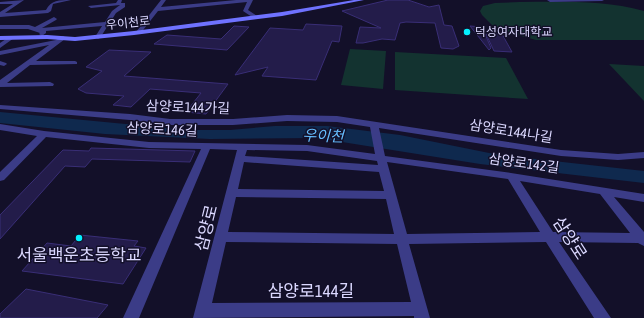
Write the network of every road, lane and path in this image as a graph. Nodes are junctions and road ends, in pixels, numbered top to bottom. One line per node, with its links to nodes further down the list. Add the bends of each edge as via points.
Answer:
1 (3, 0): 10 (street)
2 (69, 0): 9 (street)
3 (164, 0): 13 (street)
4 (251, 0): 13 (street); 15 (street, via 245,10)
5 (362, 0): 15 (street, 우이천로)
6 (549, 0): 7 (street)
7 (602, 0)
8 (20, 1): 10 (street); 14 (street)
9 (55, 1): 14 (street, via 51,3 48,11)
10 (0, 2)
11 (120, 2): 12 (street); 17 (street, via 123,4 122,7 114,12)
12 (90, 6)
13 (158, 9): 20 (street)
14 (0, 14)
15 (257, 18): 20 (street, 우이천로)
16 (54, 19): 19 (street)
17 (105, 24): 19 (street); 21 (street)
18 (0, 27): 19 (street, via 29,27)
19 (38, 30): 24 (street, via 44,32)
20 (138, 33): 21 (street, 우이천로)
21 (98, 37): 25 (street, 우이천로)
22 (0, 38): 23 (street, 우이천로)
23 (11, 38): 24 (street, 우이천로); 26 (street)
24 (38, 38): 25 (street, 우이천로)
25 (60, 40): 27 (street); 28 (street)
26 (0, 46)
27 (0, 54)
28 (29, 63): 29 (street); 31 (street)
29 (75, 63)
30 (50, 84): 31 (street)
31 (0, 85)
32 (0, 107): 33 (street, 삼양로144가길, via 170,122 233,122 287,118 337,119)
33 (374, 125): 38 (street, 삼양로144나길, via 560,153 618,157); 40 (street, 삼양로144길)
34 (0, 127): 35 (street, 삼양로146길)
35 (44, 134): 36 (street, 삼양로146길, via 149,145); 42 (street)
36 (207, 146): 37 (street); 53 (street, 삼양로146길)
37 (243, 146): 39 (street, 삼양로); 40 (street, via 307,148)
38 (644, 155)
39 (240, 159): 40 (street); 44 (street, 삼양로)
40 (382, 164): 41 (street, 삼양로142길); 45 (street, 삼양로144길)
41 (511, 176): 43 (street, 삼양로142길); 48 (street, 삼양로)
42 (0, 178)
43 (603, 192): 46 (street, 삼양로142길); 50 (street)
44 (232, 194): 45 (street); 47 (street, 삼양로)
45 (391, 195): 49 (street, 삼양로144길)
46 (644, 198)
47 (221, 237): 49 (street); 51 (street, 삼양로)
48 (549, 237): 49 (street); 50 (street); 54 (street, 삼양로)
49 (402, 239): 52 (street, 삼양로144길)
50 (643, 240)
51 (202, 314): 52 (street, 삼양로144길)
52 (421, 314)
53 (132, 318)
54 (603, 318)

